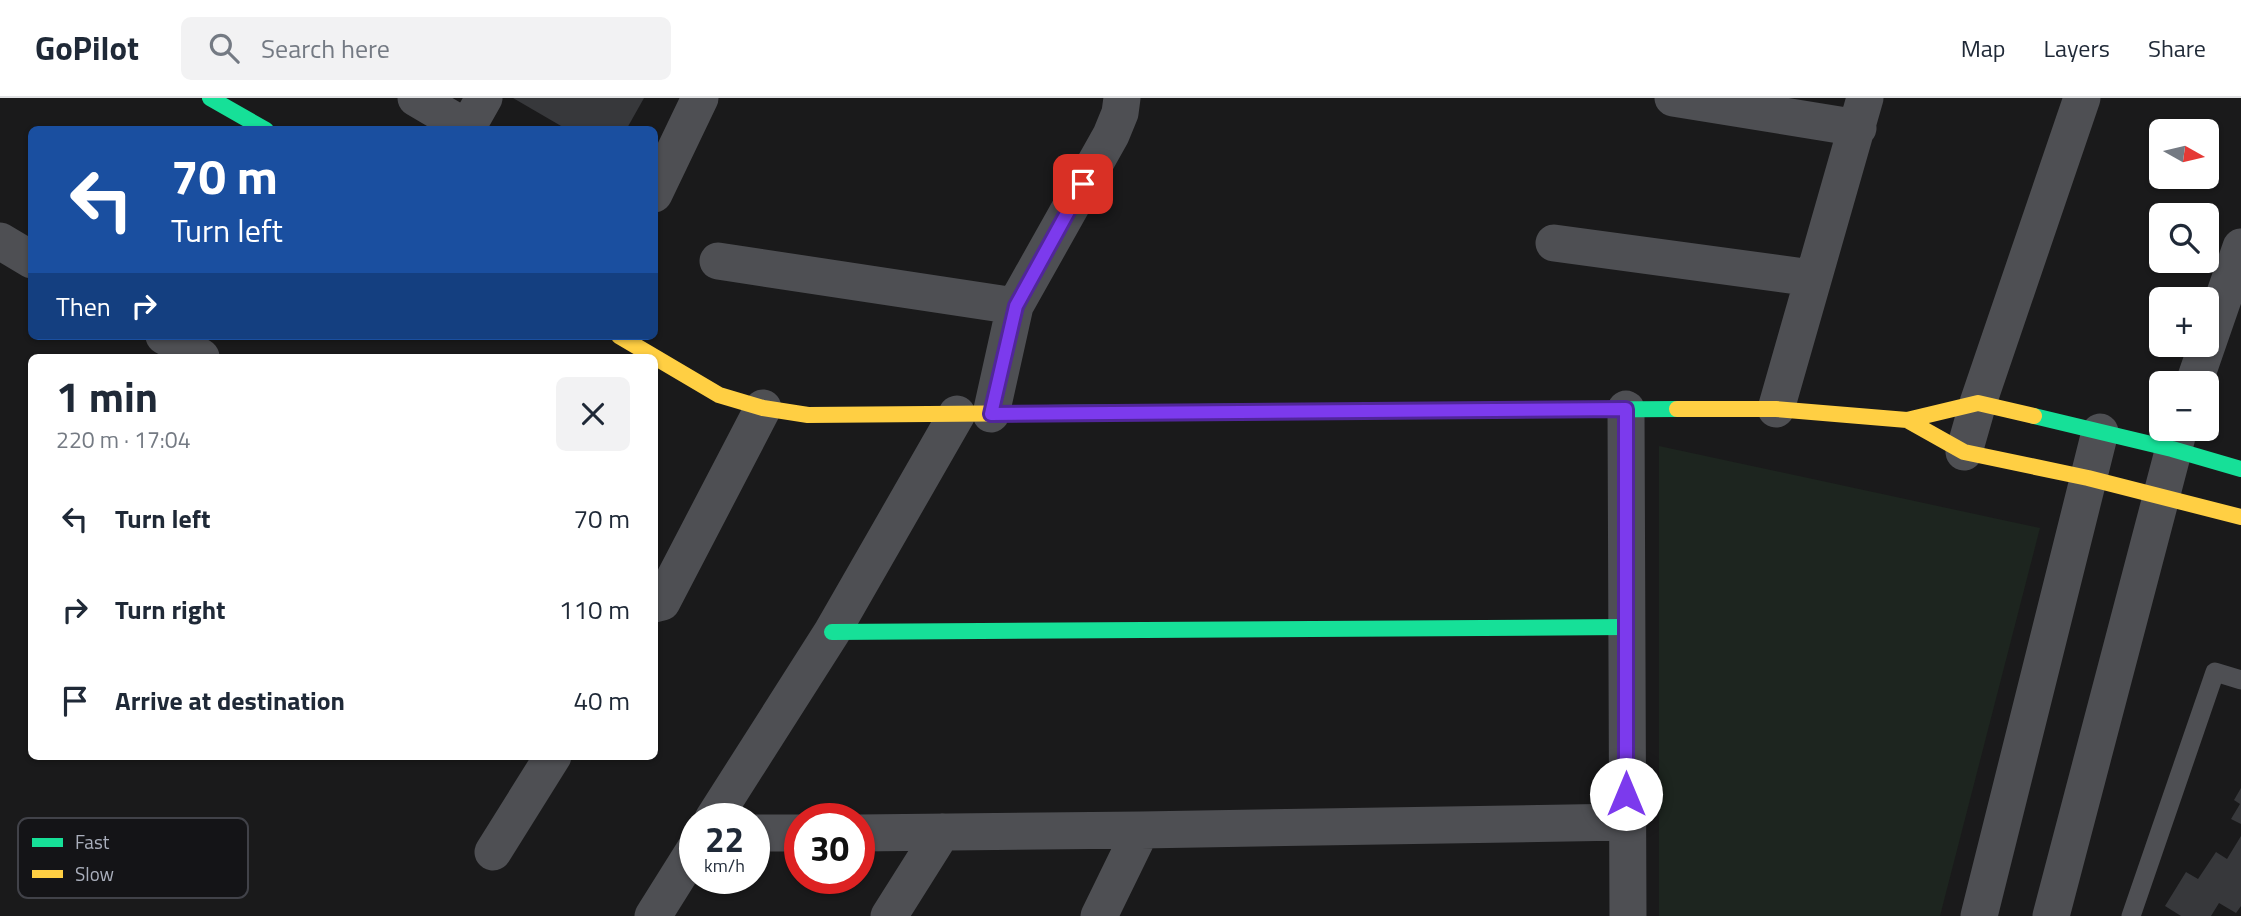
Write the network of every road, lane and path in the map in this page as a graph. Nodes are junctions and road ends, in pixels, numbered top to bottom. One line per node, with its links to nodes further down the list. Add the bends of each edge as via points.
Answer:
1 (210, 98): 9 (street)
2 (416, 98): 8 (street)
3 (700, 98): 10 (street)
4 (1122, 98): 17 (street, via 1111,135)
5 (1672, 98): 7 (street)
6 (2082, 98): 24 (street)
7 (1861, 113): 16 (street)
8 (474, 118)
9 (259, 126)
10 (658, 186)
11 (0, 242): 14 (street)
12 (1554, 243): 16 (street)
13 (2241, 247): 23 (street)
14 (28, 258)
15 (719, 261): 17 (street)
16 (1812, 278): 27 (street)
17 (1016, 306): 28 (street)
18 (171, 340): 20 (street)
19 (626, 340): 21 (street)
20 (196, 354)
21 (650, 354)
22 (658, 359): 25 (street, via 719,394)
23 (2198, 371)
24 (1978, 403): 29 (street); 30 (street); 34 (street)
25 (763, 408): 28 (street, via 808,415); 39 (street)
26 (1626, 409): 27 (street); 28 (street); 40 (street)
27 (1776, 409): 29 (street)
28 (974, 414): 41 (street)
29 (1907, 420): 34 (street)
30 (2100, 432): 31 (street); 36 (street)
31 (2149, 437)
32 (2174, 441): 37 (street)
33 (2179, 441): 35 (street)
34 (1964, 452): 36 (street)
35 (2241, 469)
36 (2088, 478): 37 (street); 55 (street)
37 (2160, 495): 38 (street); 56 (street)
38 (2241, 517)
39 (658, 603)
40 (1627, 627): 41 (street); 45 (street)
41 (832, 632): 44 (street)
42 (2241, 680): 57 (lane, via 2215,671)
43 (550, 760): 49 (street)
44 (723, 803)
45 (1626, 822): 46 (street); 54 (street)
46 (1141, 831): 47 (street); 53 (street)
47 (942, 832): 48 (street); 52 (street)
48 (875, 833)
49 (493, 852)
50 (679, 875): 51 (street)
51 (653, 916)
52 (889, 916)
53 (1099, 916)
54 (1628, 916)
55 (1979, 916)
56 (2051, 916)
57 (2131, 916)

